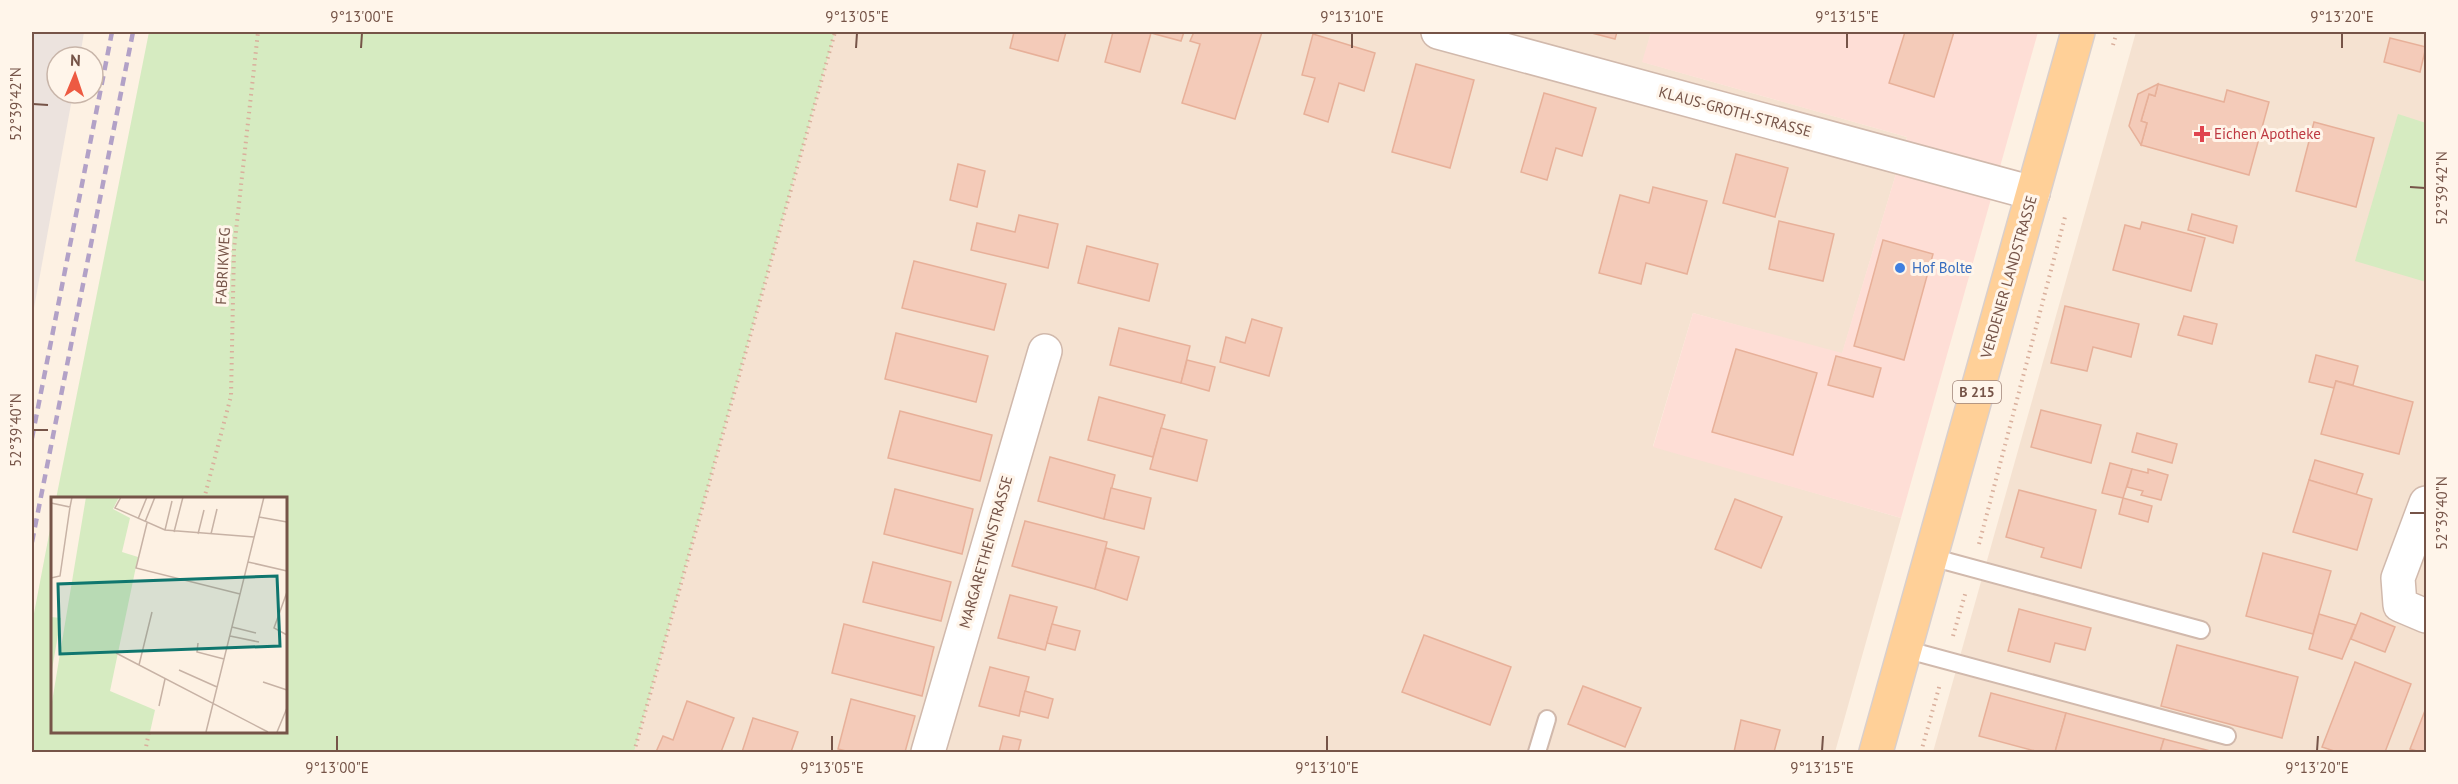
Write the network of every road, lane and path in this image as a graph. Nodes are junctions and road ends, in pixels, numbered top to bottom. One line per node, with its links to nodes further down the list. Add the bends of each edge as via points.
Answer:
1 (258, 32): 10 (path, FABRIKWEG, via 234,249 231,396)
2 (835, 32): 22 (path)
3 (1438, 32): 7 (street, KLAUS-GROTH-STRASSE)
4 (2078, 32): 7 (main road, VERDENER LANDSTRASSE / B 215)
5 (2117, 32): 6 (path)
6 (2113, 47)
7 (2032, 193): 12 (main road, VERDENER LANDSTRASSE / B 215)
8 (2066, 214): 13 (path)
9 (1045, 351): 23 (street, MARGARETHENSTRASSE)
10 (205, 497)
11 (2427, 503): 14 (street, via 2398,578 2400,605)
12 (1931, 557): 13 (lane); 16 (main road, VERDENER LANDSTRASSE / B 215)
13 (1972, 567): 15 (lane); 17 (path)
14 (2427, 616)
15 (2201, 630)
16 (1904, 649): 17 (lane); 25 (main road, VERDENER LANDSTRASSE / B 215)
17 (1947, 660): 20 (lane); 26 (path)
18 (1547, 719): 24 (lane)
19 (149, 733): 21 (path)
20 (2227, 736)
21 (145, 753)
22 (634, 753)
23 (928, 753)
24 (1538, 753)
25 (1876, 753)
26 (1921, 753)

